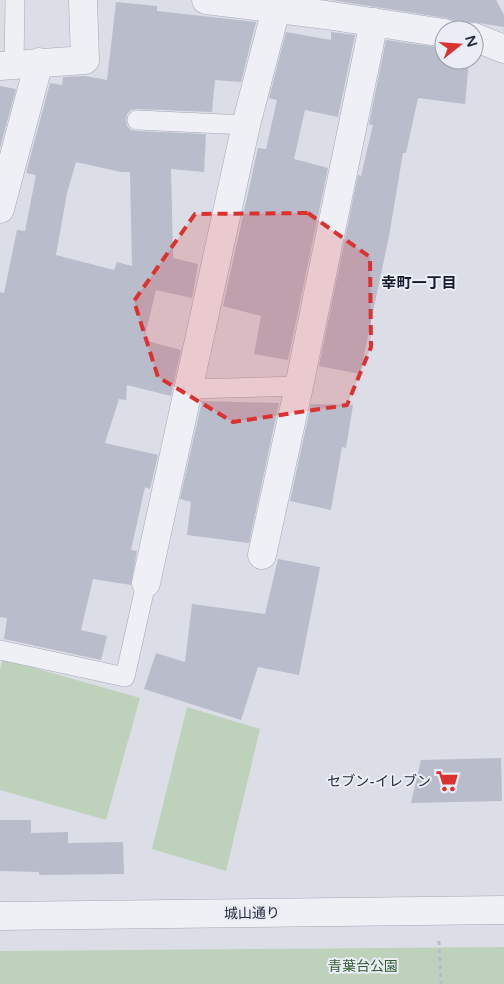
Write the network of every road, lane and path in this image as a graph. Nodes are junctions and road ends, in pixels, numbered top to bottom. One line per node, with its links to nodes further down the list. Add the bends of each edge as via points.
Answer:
1 (15, 0): 9 (lane)
2 (83, 0): 9 (street, via 85,60)
3 (206, 0): 4 (street)
4 (276, 9): 5 (street); 11 (street)
5 (374, 22): 6 (street); 13 (street)
6 (434, 31)
7 (484, 42): 8 (street)
8 (504, 49)
9 (18, 64): 12 (street)
10 (137, 120): 11 (lane)
11 (246, 125): 14 (street)
12 (0, 209)
13 (299, 386): 14 (lane); 15 (street)
14 (189, 389): 16 (street)
15 (262, 555)
16 (146, 583): 17 (lane, via 125,677)
17 (0, 650)
18 (503, 905): 19 (street, 城山通り)
19 (0, 916)
20 (438, 941): 21 (path)
21 (441, 984)

